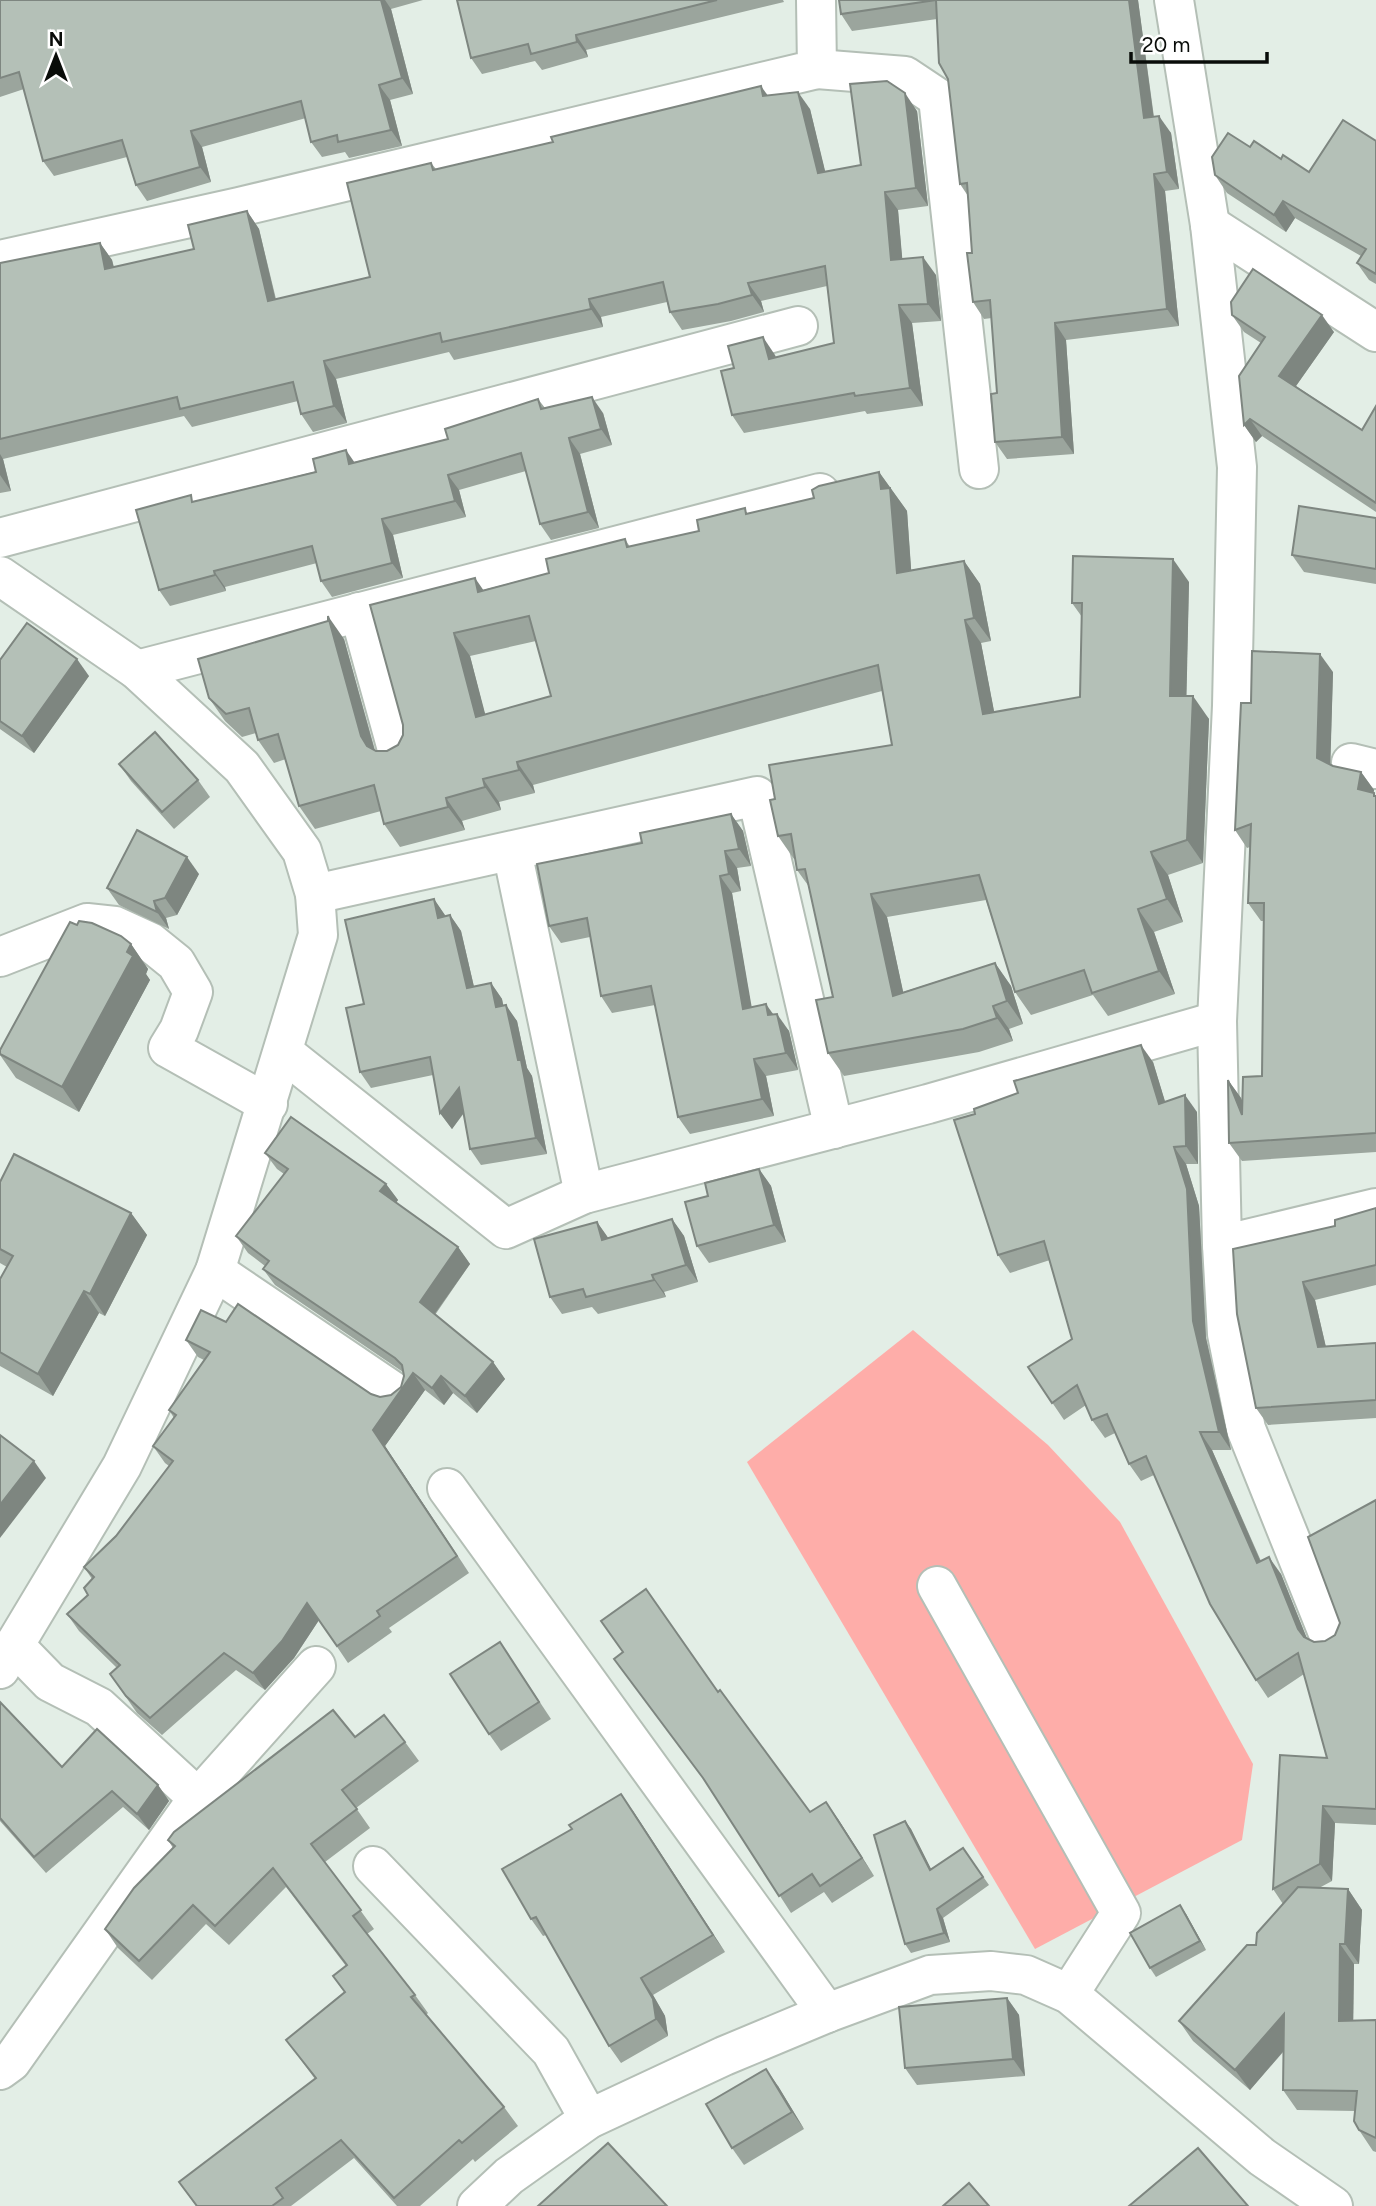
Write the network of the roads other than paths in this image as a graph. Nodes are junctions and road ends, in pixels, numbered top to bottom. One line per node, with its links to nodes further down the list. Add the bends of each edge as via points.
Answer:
1 (816, 0): 3 (street)
2 (1174, 0): 4 (street)
3 (817, 69): 5 (street); 8 (street, via 905,76 938,98)
4 (1210, 225): 7 (street); 18 (street, via 1237,467 1232,706)
5 (0, 260)
6 (798, 326): 10 (street)
7 (1376, 332)
8 (979, 469)
9 (820, 493): 12 (street)
10 (0, 538)
11 (0, 576): 13 (street)
12 (359, 612): 13 (street); 14 (street)
13 (136, 670): 16 (street, via 242,767 302,851)
14 (398, 753)
15 (512, 850): 16 (street); 21 (street, via 757,796); 22 (street)
16 (315, 894): 19 (street, via 318,935)
17 (0, 957): 20 (street, via 87,923 115,926 150,942 176,963 193,992 168,1048)
18 (1217, 1021): 21 (street); 24 (street)
19 (283, 1052): 20 (street); 22 (street, via 506,1228)
20 (268, 1104): 25 (street)
21 (834, 1129): 22 (street)
22 (584, 1194)
23 (1376, 1208): 24 (street)
24 (1222, 1245): 29 (street, via 1227,1334 1245,1429)
25 (215, 1271): 26 (street); 30 (street, via 122,1466)
26 (394, 1392)
27 (447, 1488): 35 (street)
28 (937, 1586): 34 (street, via 1121,1913)
29 (1329, 1638)
30 (7, 1657): 32 (street, via 99,1707)
31 (316, 1667): 32 (street)
32 (198, 1798): 36 (street)
33 (373, 1866): 37 (street, via 551,2050)
34 (1069, 1994): 35 (street, via 1026,1975 990,1971 930,1975); 39 (street, via 1262,2157)
35 (827, 2013): 37 (street)
36 (0, 2070)
37 (589, 2119): 38 (street, via 509,2176)
38 (477, 2206)
39 (1333, 2206)

